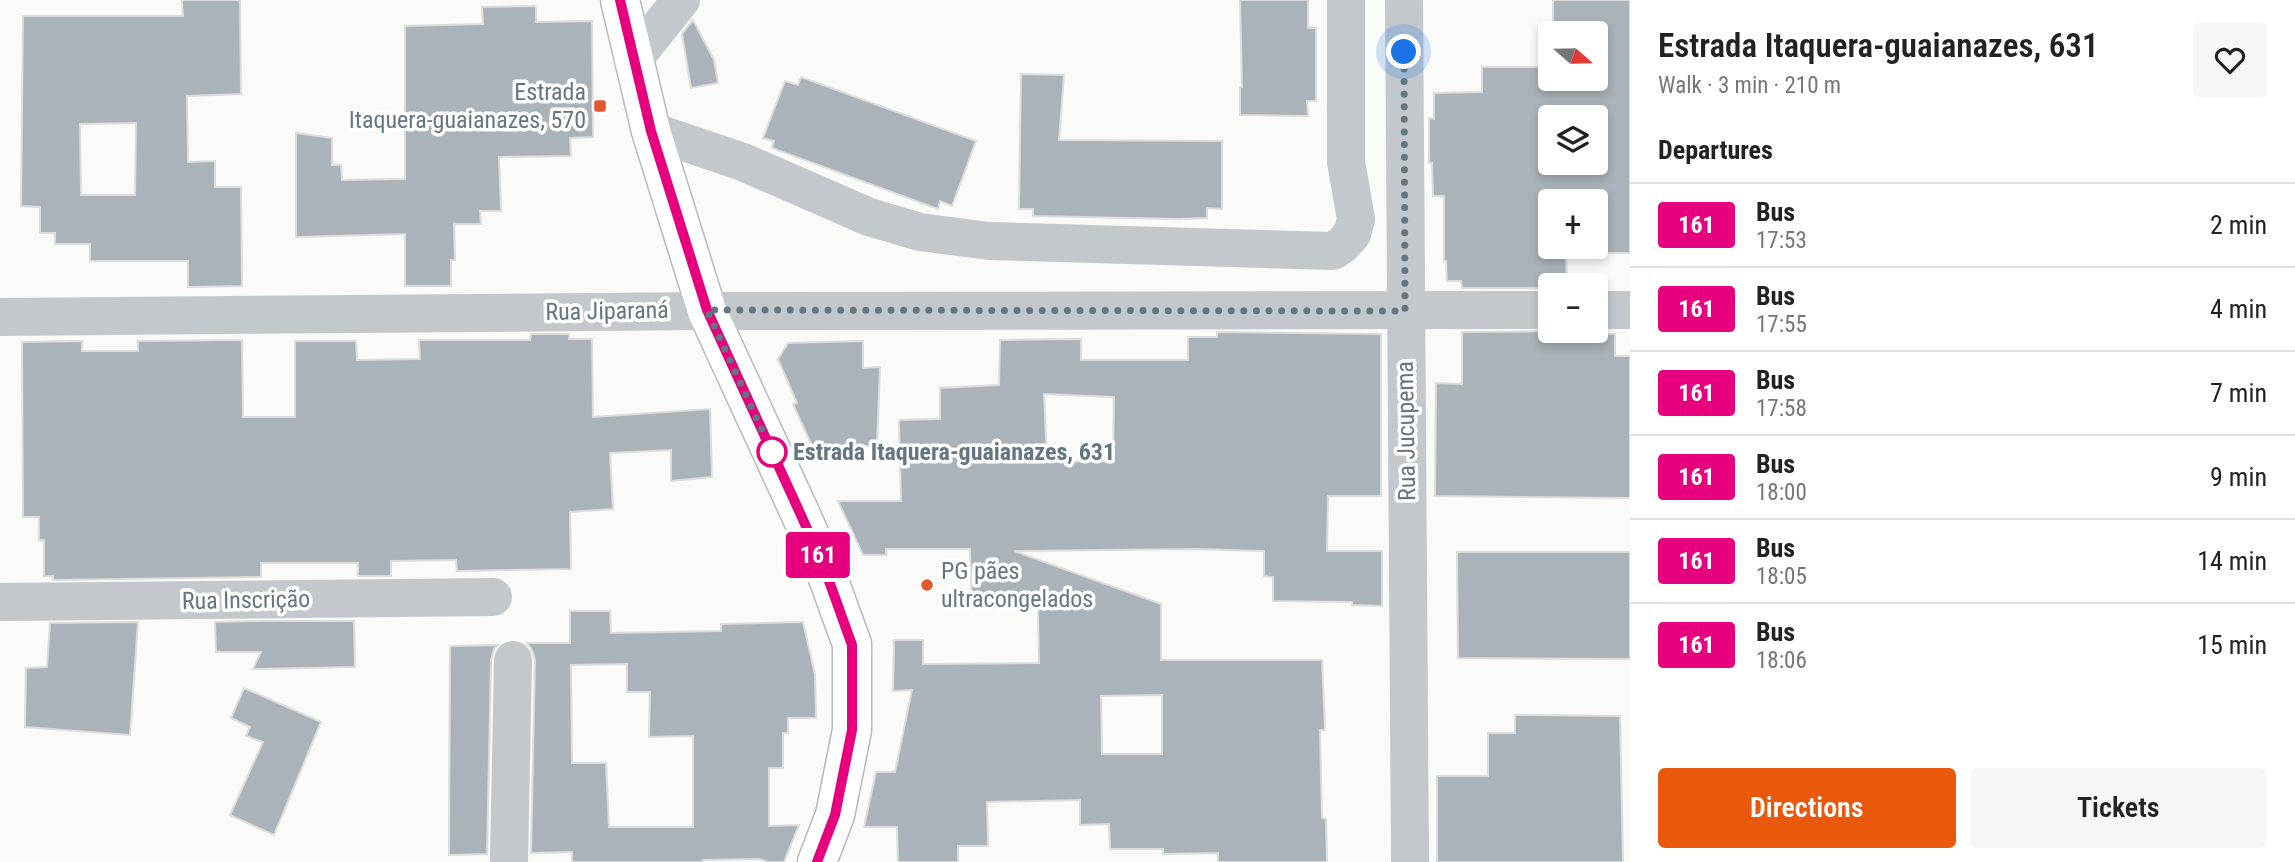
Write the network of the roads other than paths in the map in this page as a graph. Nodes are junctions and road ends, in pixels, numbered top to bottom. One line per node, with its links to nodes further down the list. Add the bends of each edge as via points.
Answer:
1 (620, 0): 5 (main road)
2 (681, 0): 5 (street)
3 (1346, 0): 6 (street, via 1346,162 1356,219 1352,234 1333,251 989,241 920,232 869,217 743,162)
4 (1404, 0): 11 (street, Rua Jucupema)
5 (633, 60): 6 (main road)
6 (651, 131): 7 (main road)
7 (707, 310): 11 (street, Rua Jiparaná); 12 (street, Rua Jiparaná); 17 (main road, via 824,567 852,645 852,730 835,815)
8 (1538, 310): 11 (street, Rua Jiparaná)
9 (1608, 310): 10 (street)
10 (1630, 310)
11 (1405, 311): 18 (street, Rua Jucupema)
12 (0, 317)
13 (493, 597): 14 (street, Rua Inscrição)
14 (0, 602)
15 (513, 660): 16 (street)
16 (509, 862)
17 (817, 862)
18 (1410, 862)

